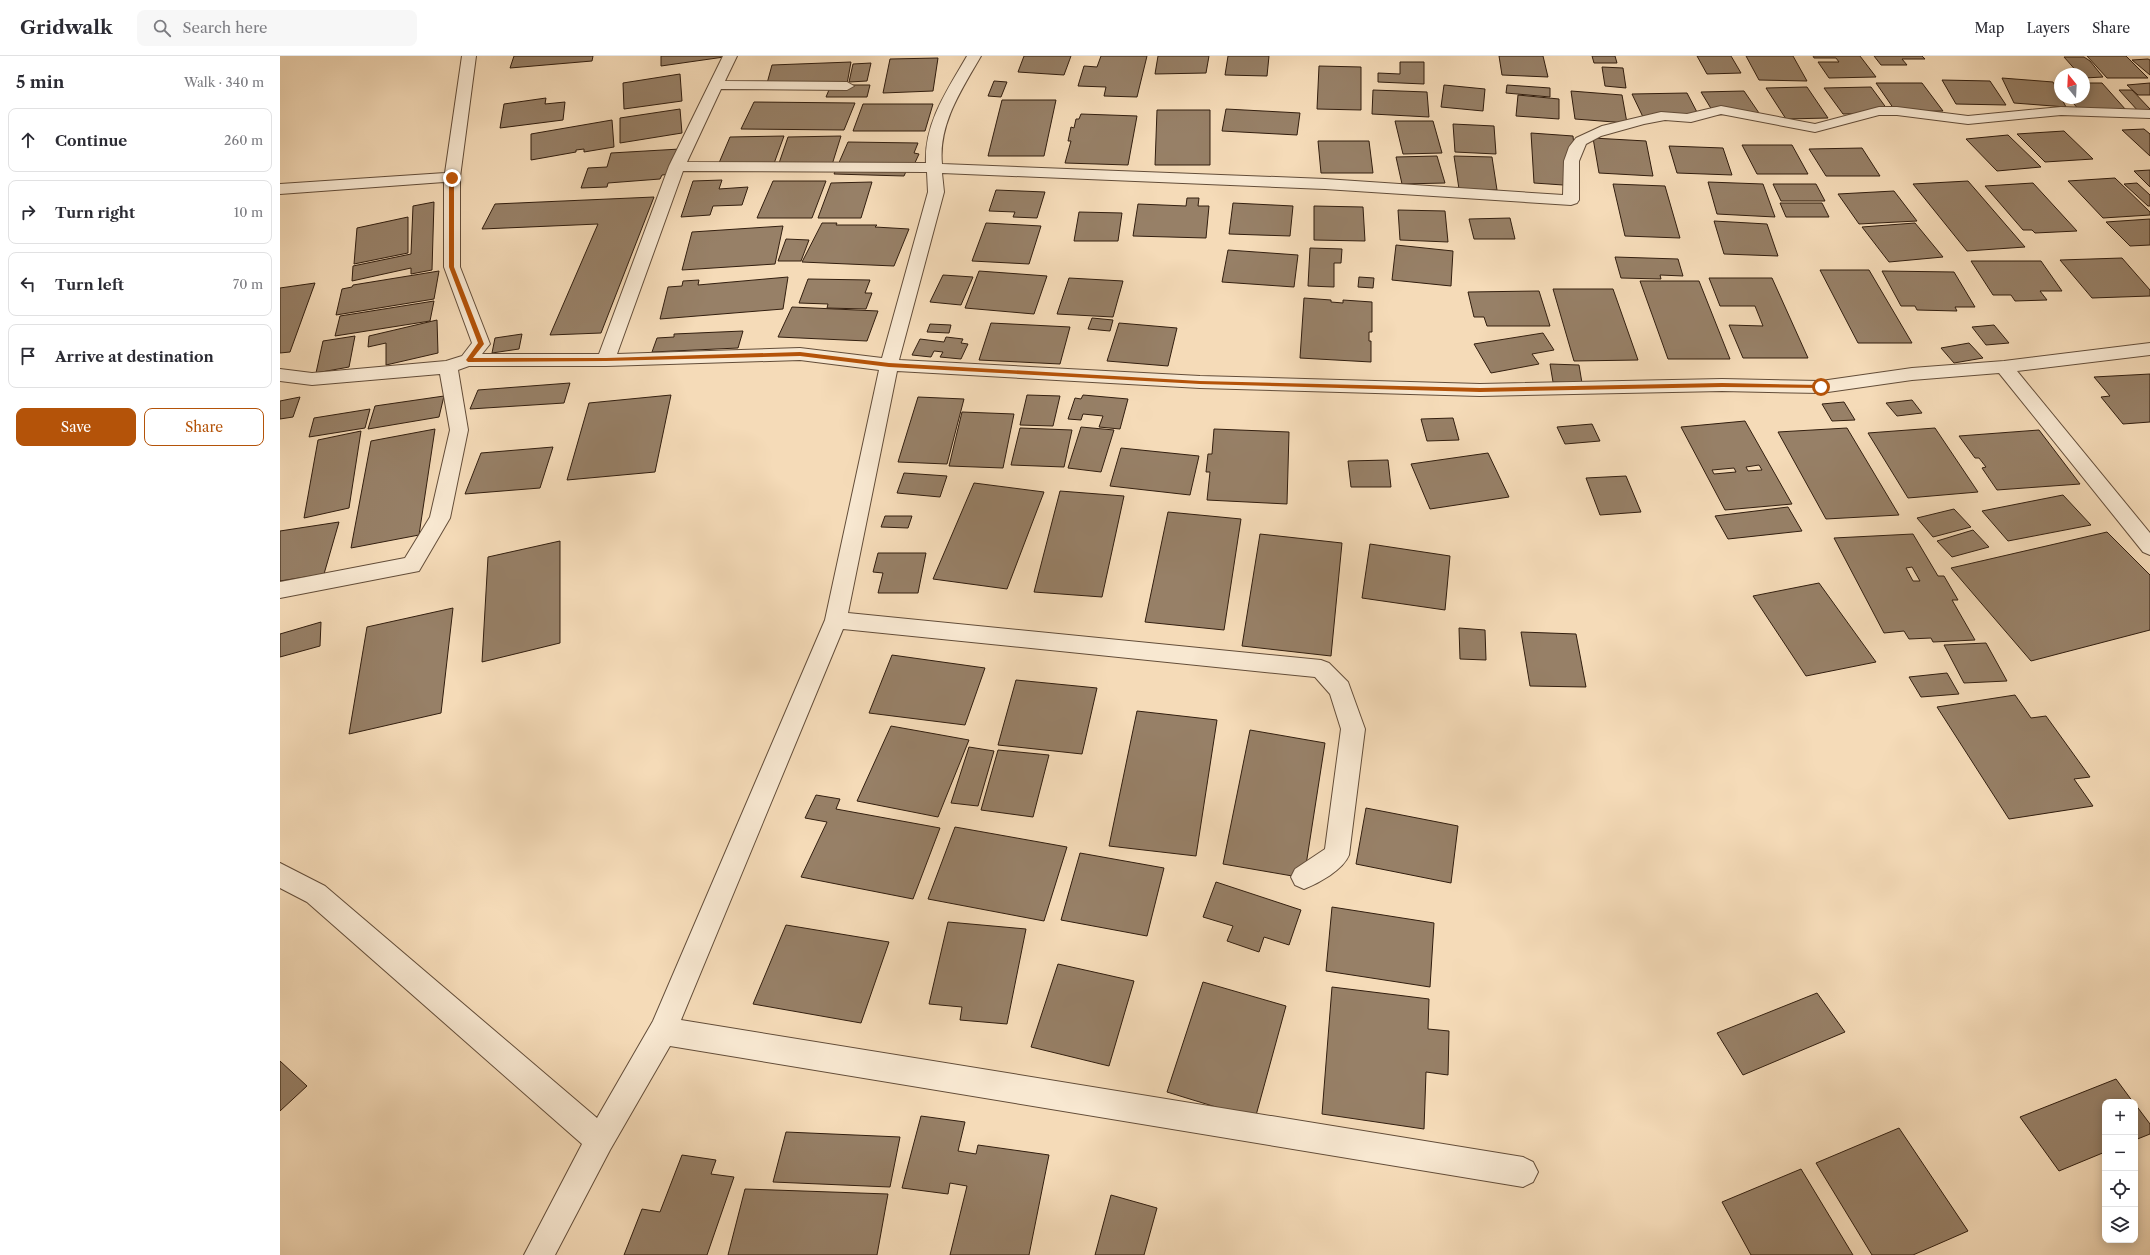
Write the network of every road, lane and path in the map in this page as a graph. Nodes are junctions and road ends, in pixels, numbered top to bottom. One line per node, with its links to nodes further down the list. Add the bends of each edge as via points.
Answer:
1 (469, 56): 9 (street)
2 (730, 56): 4 (street)
3 (974, 56): 8 (street, via 944,108 933,150)
4 (716, 85): 5 (street); 7 (street)
5 (847, 86)
6 (2150, 114): 8 (street, via 2061,111 1968,120 1879,111 1815,128 1721,110 1691,118 1660,116 1589,135 1581,141 1571,163 1571,200 1325,184)
7 (677, 166): 8 (street); 13 (street)
8 (935, 168): 14 (street, via 936,192)
9 (452, 178): 10 (street); 12 (street, via 452,267 481,344)
10 (280, 189)
11 (2150, 349): 16 (street)
12 (468, 360): 13 (street); 15 (street)
13 (606, 360): 14 (street, via 800,354)
14 (889, 365): 16 (street, via 1200,382 1480,390 1722,385 1821,387 1912,374); 20 (street)
15 (448, 367): 17 (street, via 312,379); 19 (street, via 459,430 440,518 412,565)
16 (2004, 367): 18 (street)
17 (280, 375)
18 (2150, 547)
19 (280, 590)
20 (836, 620): 22 (street, via 1321,669 1340,689 1353,729 1337,855); 23 (street)
21 (280, 875): 24 (street, via 316,894)
22 (1304, 877)
23 (663, 1031): 24 (street); 25 (street)
24 (600, 1140): 26 (street)
25 (1523, 1172)
26 (539, 1255)

